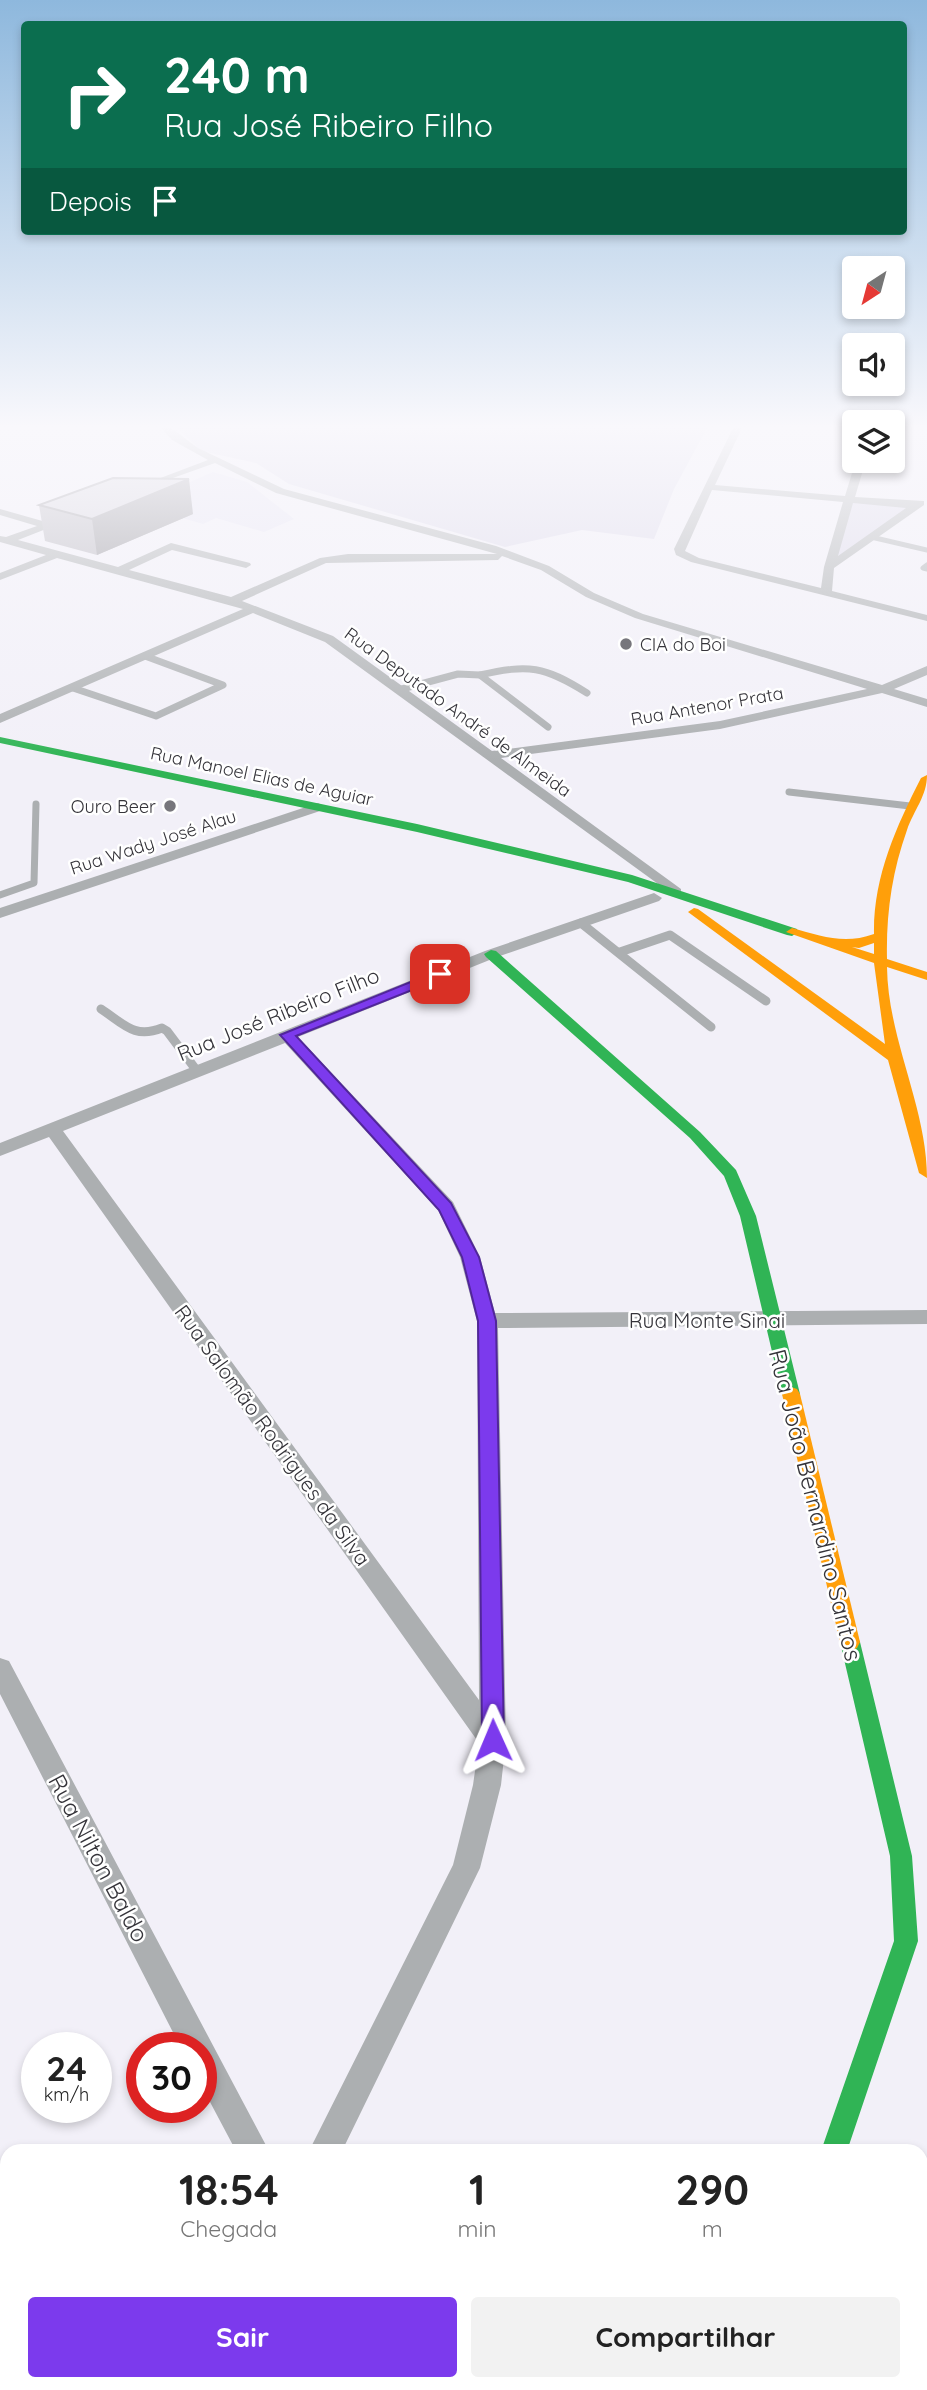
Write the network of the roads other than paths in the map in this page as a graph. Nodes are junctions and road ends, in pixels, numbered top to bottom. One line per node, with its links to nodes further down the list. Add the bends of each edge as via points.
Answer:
1 (4, 540): 8 (street, Rua Deputado André de Almeida)
2 (459, 540): 9 (street)
3 (684, 540): 14 (street, via 680,554)
4 (837, 540): 11 (street)
5 (867, 540): 11 (street)
6 (882, 540): 7 (lane)
7 (927, 550)
8 (57, 554): 12 (street, Rua Deputado André de Almeida); 13 (street)
9 (518, 557): 15 (street, via 324,560); 23 (street, via 639,615)
10 (246, 565): 12 (street, via 171,546)
11 (829, 567): 14 (street)
12 (119, 571): 15 (street, Rua Deputado André de Almeida)
13 (0, 577)
14 (826, 594): 17 (street)
15 (232, 601): 16 (street, Rua Deputado André de Almeida)
16 (256, 608): 18 (street); 22 (street, Rua Deputado André de Almeida, via 329,639)
17 (927, 618)
18 (145, 656): 21 (street); 21 (lane, via 223,685 156,716)
19 (927, 670): 23 (street, Rua Antenor Prata)
20 (480, 676): 22 (lane, via 458,674); 24 (lane, via 539,666); 27 (lane)
21 (73, 688): 26 (street)
22 (402, 689): 29 (street, Rua Deputado André de Almeida)
23 (884, 689): 25 (street); 29 (street, Rua Antenor Prata, via 720,724)
24 (587, 693)
25 (927, 703)
26 (0, 719)
27 (548, 727)
28 (0, 740): 34 (main road, Rua Manoel Elias de Aguiar)
29 (488, 756): 36 (street, Rua Deputado André de Almeida)
30 (927, 778): 33 (main road)
31 (789, 792): 33 (lane)
32 (36, 804): 37 (lane, via 34,883)
33 (911, 806): 42 (main road, via 885,873)
34 (317, 807): 35 (main road, Rua Manoel Elias de Aguiar); 40 (street, Rua Wady José Alau)
35 (516, 851): 36 (main road, Rua Manoel Elias de Aguiar); 38 (main road, Rua Manoel Elias de Aguiar)
36 (676, 892): 43 (main road, Rua Manoel Elias de Aguiar)
37 (0, 895)
38 (654, 898): 39 (main road, Rua Manoel Elias de Aguiar); 41 (street, Rua José Ribeiro Filho)
39 (694, 912): 46 (main road, Rua Manoel Elias de Aguiar); 53 (main road)
40 (0, 913)
41 (582, 923): 44 (lane); 45 (street, Rua José Ribeiro Filho)
42 (877, 937): 43 (main road, via 859,944); 46 (main road)
43 (818, 940): 46 (main road, Rua Manoel Elias de Aguiar)
44 (620, 952): 49 (lane, via 670,935); 51 (lane)
45 (491, 954): 52 (street, Rua José Ribeiro Filho); 59 (main road, Rua João Bernardino Santos, via 695,1135 731,1174 748,1216)
46 (879, 968): 47 (main road, Rua Manoel Elias de Aguiar); 48 (main road, Rua Manoel Elias de Aguiar); 53 (main road)
47 (927, 976)
48 (927, 991)
49 (766, 1001)
50 (101, 1009): 54 (lane, via 146,1034 162,1028 167,1031)
51 (711, 1027)
52 (287, 1035): 54 (street, Rua José Ribeiro Filho); 60 (street, via 446,1207 470,1257)
53 (893, 1057): 57 (main road)
54 (197, 1071): 55 (street, Rua José Ribeiro Filho)
55 (52, 1129): 56 (street, Rua José Ribeiro Filho); 62 (street, Rua Salomão Rodrigues da Silva)
56 (0, 1150)
57 (927, 1173)
58 (927, 1317): 59 (street, Rua Monte Sinai)
59 (772, 1320): 60 (street, Rua Monte Sinai); 67 (main road, Rua João Bernardino Santos, via 901,1856 906,1941)
60 (487, 1321): 62 (street)
61 (0, 1669): 63 (street, Rua Nilton Baldo)
62 (493, 1740): 66 (street, via 466,1868)
63 (190, 2032)
64 (217, 2083): 65 (street)
65 (249, 2144)
66 (328, 2144)
67 (836, 2144)

